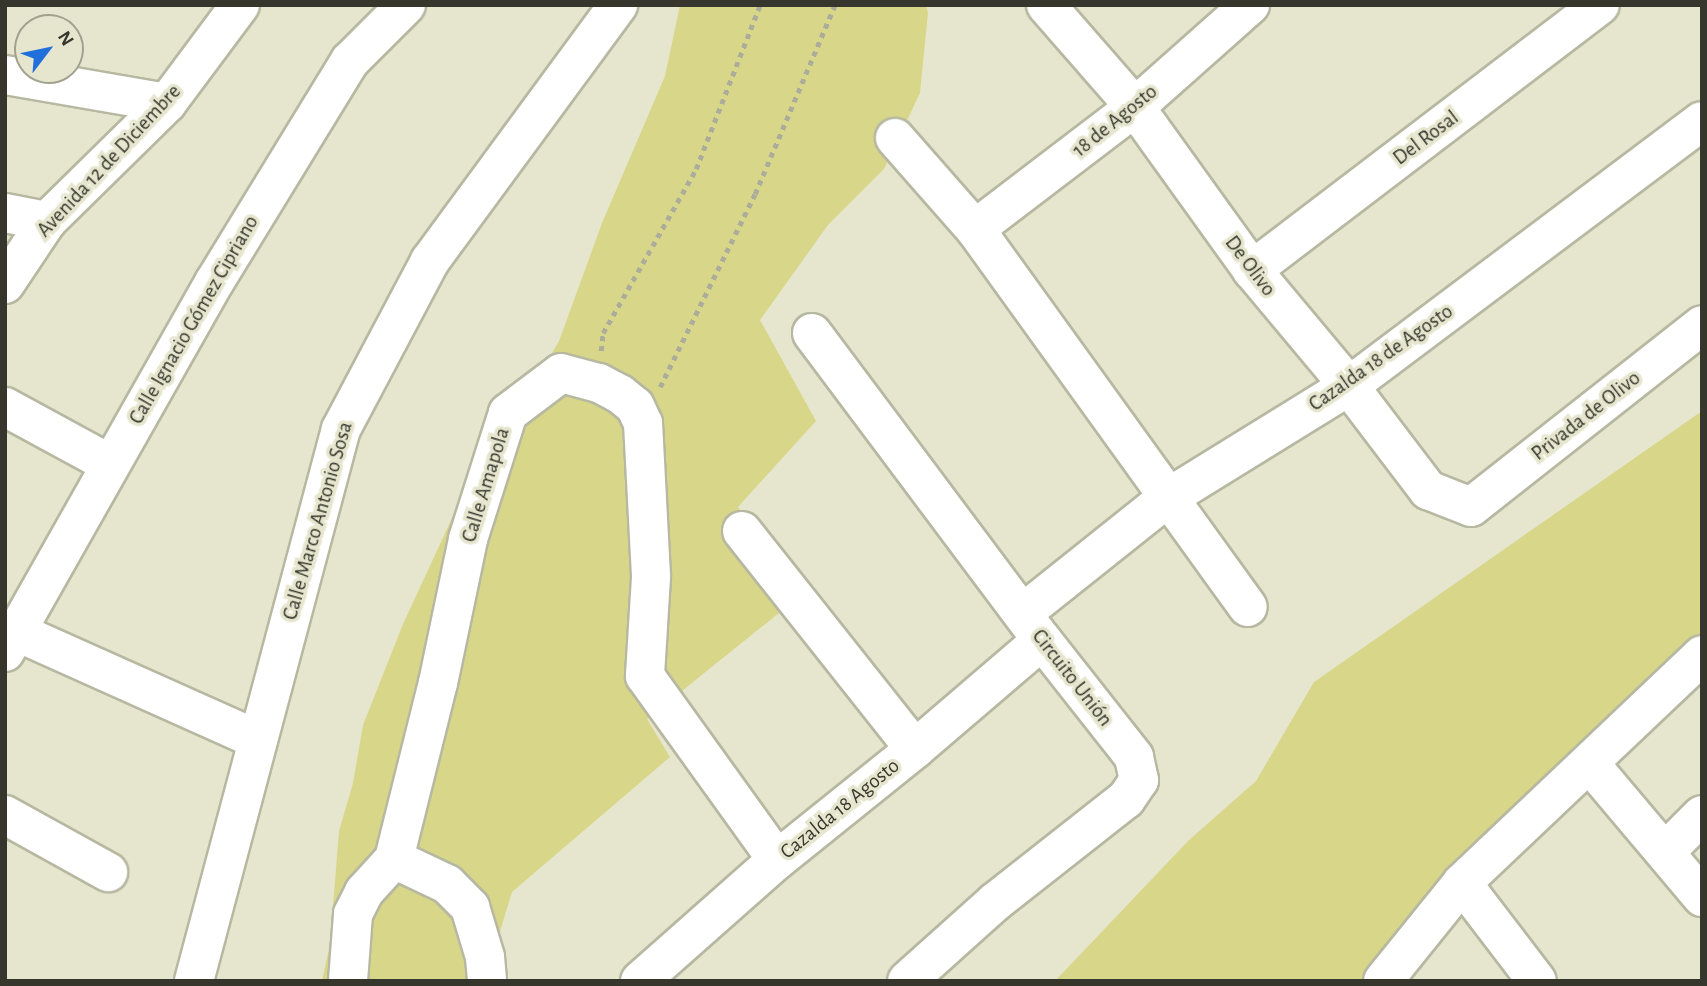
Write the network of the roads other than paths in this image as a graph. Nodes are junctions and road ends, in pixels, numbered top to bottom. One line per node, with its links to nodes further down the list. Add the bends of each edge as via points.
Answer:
1 (240, 5): 8 (street, Avenida 12 de Diciembre)
2 (405, 5): 21 (street, Calle Ignacio Gómez Cipriano, via 350,61)
3 (618, 5): 29 (street, Calle Marco Antonio Sosa, via 430,261 341,429)
4 (1046, 5): 9 (street, De Olivo)
5 (1250, 5): 9 (street, 18 de Agosto)
6 (1600, 5): 15 (street, Del Rosal)
7 (5, 75): 8 (street)
8 (167, 103): 13 (street, Avenida 12 de Diciembre)
9 (1135, 107): 14 (street, 18 de Agosto); 15 (street, De Olivo)
10 (1702, 121): 19 (street, Cazalda 18 de Agosto)
11 (894, 138): 14 (street)
12 (5, 213): 13 (street)
13 (47, 221): 16 (street, Avenida 12 de Diciembre)
14 (975, 229): 22 (street)
15 (1252, 270): 19 (street, De Olivo)
16 (5, 284)
17 (1702, 325): 23 (street, Privada de Olivo)
18 (812, 333): 26 (street, Circuito Unión)
19 (1349, 386): 22 (street, Cazalda 18 de Agosto); 23 (street, De Olivo, via 1428,490)
20 (5, 407): 21 (street)
21 (110, 464): 27 (street, Calle Ignacio Gómez Cipriano)
22 (1167, 499): 25 (street); 26 (street, Cazalda 18 de Agosto)
23 (1471, 508)
24 (742, 531): 30 (street)
25 (1248, 607)
26 (1032, 626): 30 (street, Cazalda 18 Agosto); 44 (street, Circuito Unión, via 1134,757 1139,780 1126,799 995,902)
27 (11, 642): 29 (street)
28 (1702, 655): 31 (street)
29 (258, 740): 40 (street, Calle Marco Antonio Sosa)
30 (915, 748): 35 (street, Cazalda 18 Agosto)
31 (1590, 764): 34 (street); 38 (street)
32 (5, 815): 37 (street)
33 (1702, 815): 34 (street)
34 (1665, 852): 39 (street)
35 (777, 860): 36 (street, Calle Amapola, via 645,676 651,577 643,422 635,406 599,383 561,373 508,413 468,539 438,683); 43 (street, Cazalda 18 Agosto)
36 (419, 870): 41 (street, Calle Amapola, via 364,892 353,914); 42 (street, via 470,907)
37 (108, 872)
38 (1462, 883): 45 (street); 46 (street)
39 (1702, 897)
40 (194, 981)
41 (348, 981)
42 (487, 981)
43 (640, 981)
44 (906, 981)
45 (1383, 981)
46 (1537, 981)

